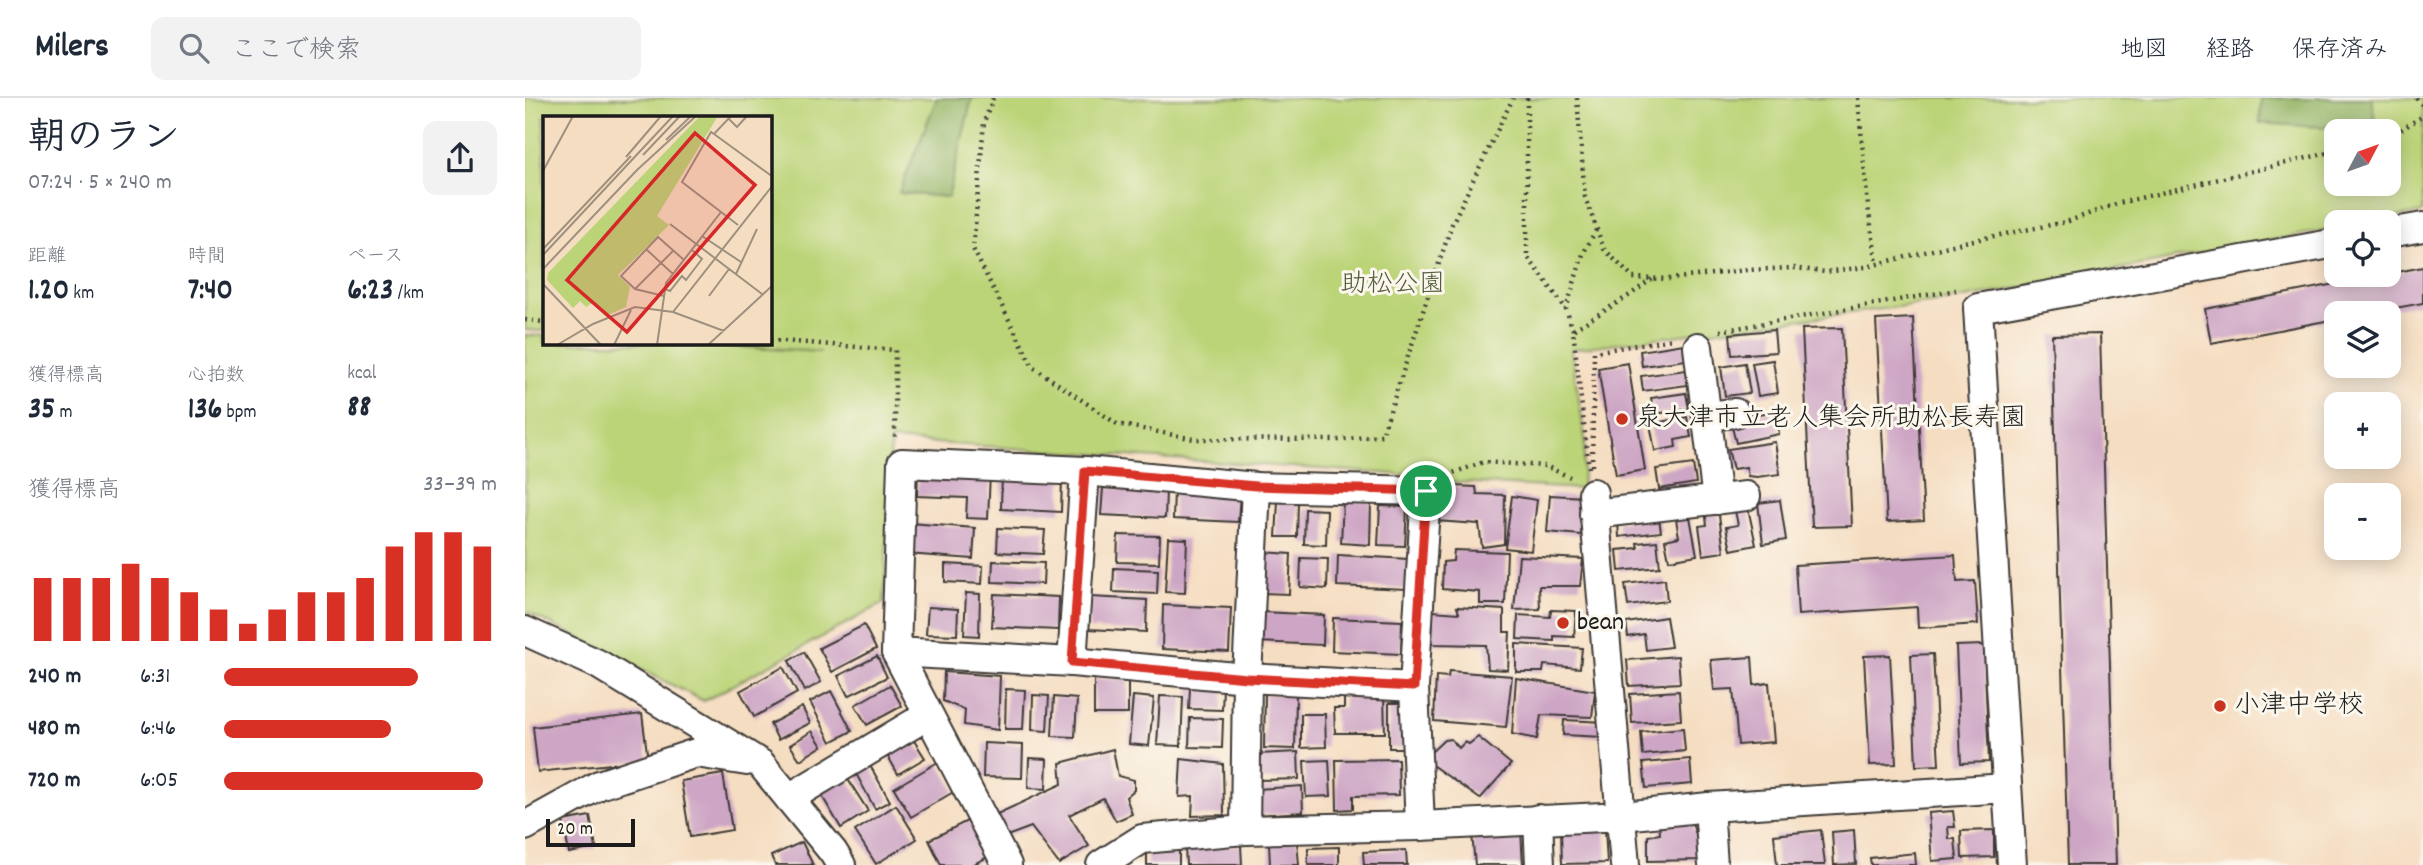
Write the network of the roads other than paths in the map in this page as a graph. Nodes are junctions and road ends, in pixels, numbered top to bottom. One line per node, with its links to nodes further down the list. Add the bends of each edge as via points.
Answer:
1 (2423, 227): 2 (street)
2 (2401, 231)
3 (2324, 245): 16 (street, via 1978,308)
4 (1696, 339): 8 (street, via 1721,415)
5 (1085, 471): 6 (street); 10 (street, via 902,463); 11 (street)
6 (1256, 486): 12 (street); 13 (street, via 1426,491)
7 (1746, 496): 8 (street)
8 (1717, 500): 19 (street, via 1593,498)
9 (525, 631): 15 (street, via 597,664)
10 (896, 652): 11 (street); 14 (street)
11 (1072, 662): 12 (street)
12 (1247, 678): 13 (street); 23 (street)
13 (1414, 687): 22 (street)
14 (929, 715): 17 (street); 25 (street)
15 (761, 764): 17 (street); 21 (street, via 696,753 599,785)
16 (2007, 788): 18 (street); 30 (street)
17 (789, 798): 24 (street)
18 (1709, 807): 19 (street); 29 (street)
19 (1623, 816): 20 (street); 28 (street)
20 (1538, 819): 22 (street); 27 (street)
21 (525, 826)
22 (1420, 826): 23 (street)
23 (1245, 830): 26 (street, via 1142,839)
24 (841, 865)
25 (1007, 865)
26 (1101, 865)
27 (1540, 865)
28 (1625, 865)
29 (1713, 865)
30 (2012, 865)

